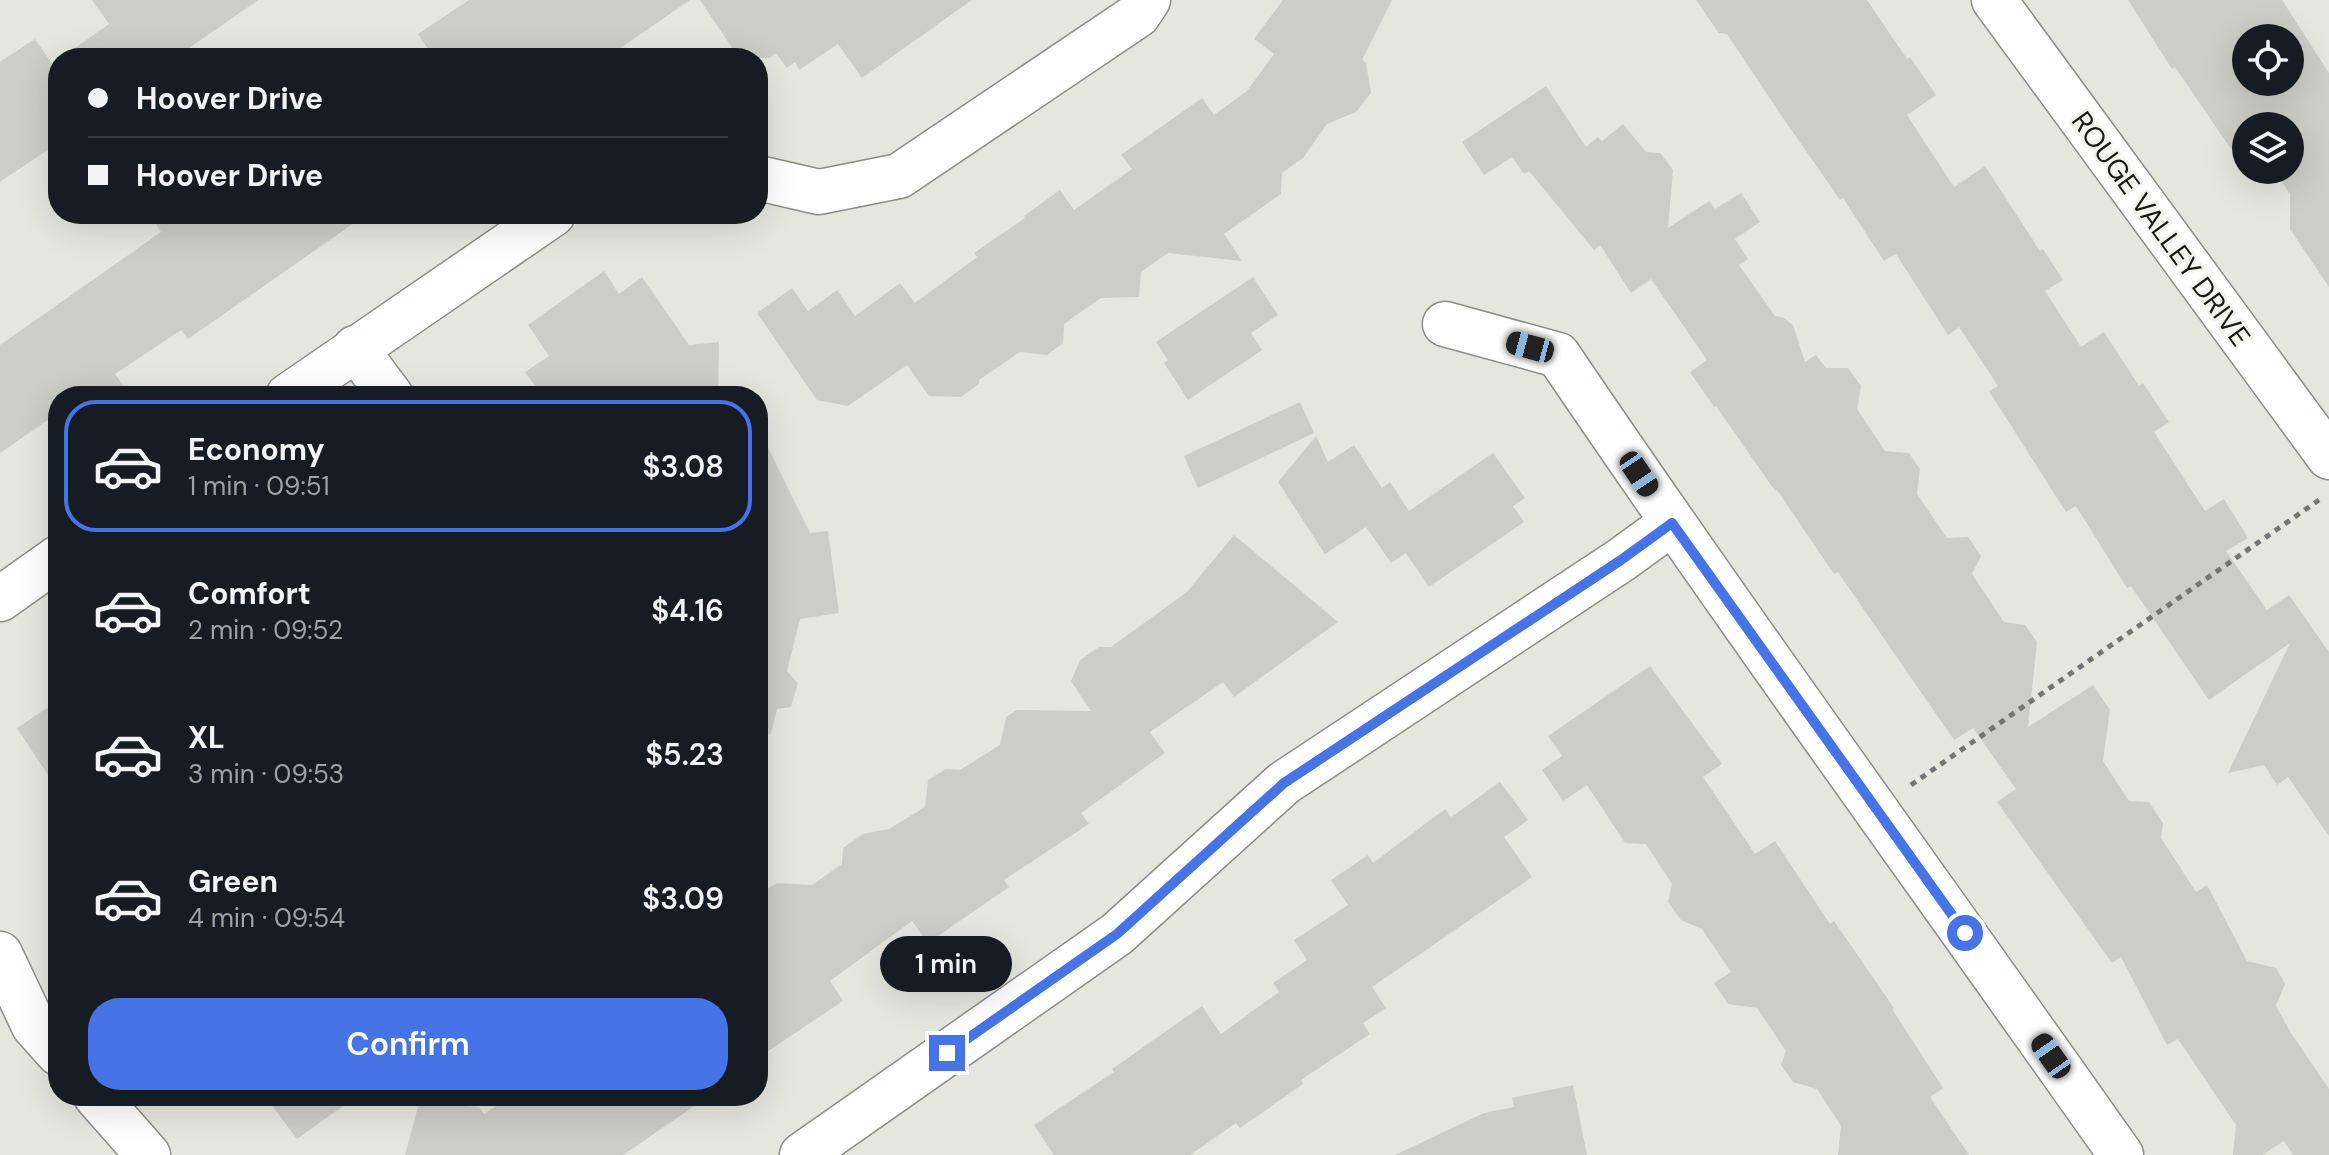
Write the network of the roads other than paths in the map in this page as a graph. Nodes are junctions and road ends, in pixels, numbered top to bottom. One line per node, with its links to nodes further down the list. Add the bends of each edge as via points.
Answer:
1 (1148, 0): 3 (street, via 1138,15 899,176 819,192)
2 (1994, 0): 9 (street, ROUGE VALLEY DRIVE)
3 (768, 180)
4 (538, 224): 6 (street)
5 (1445, 324): 10 (street, via 1558,355)
6 (355, 348): 7 (street); 8 (street)
7 (302, 386)
8 (384, 386)
9 (2329, 457)
10 (1672, 523): 17 (street, via 1284,783 1117,934); 18 (street)
11 (48, 565): 12 (street)
12 (0, 599)
13 (0, 954): 14 (street, via 34,1026)
14 (48, 1042)
15 (105, 1106): 16 (street)
16 (148, 1155)
17 (802, 1155)
18 (2121, 1155)

